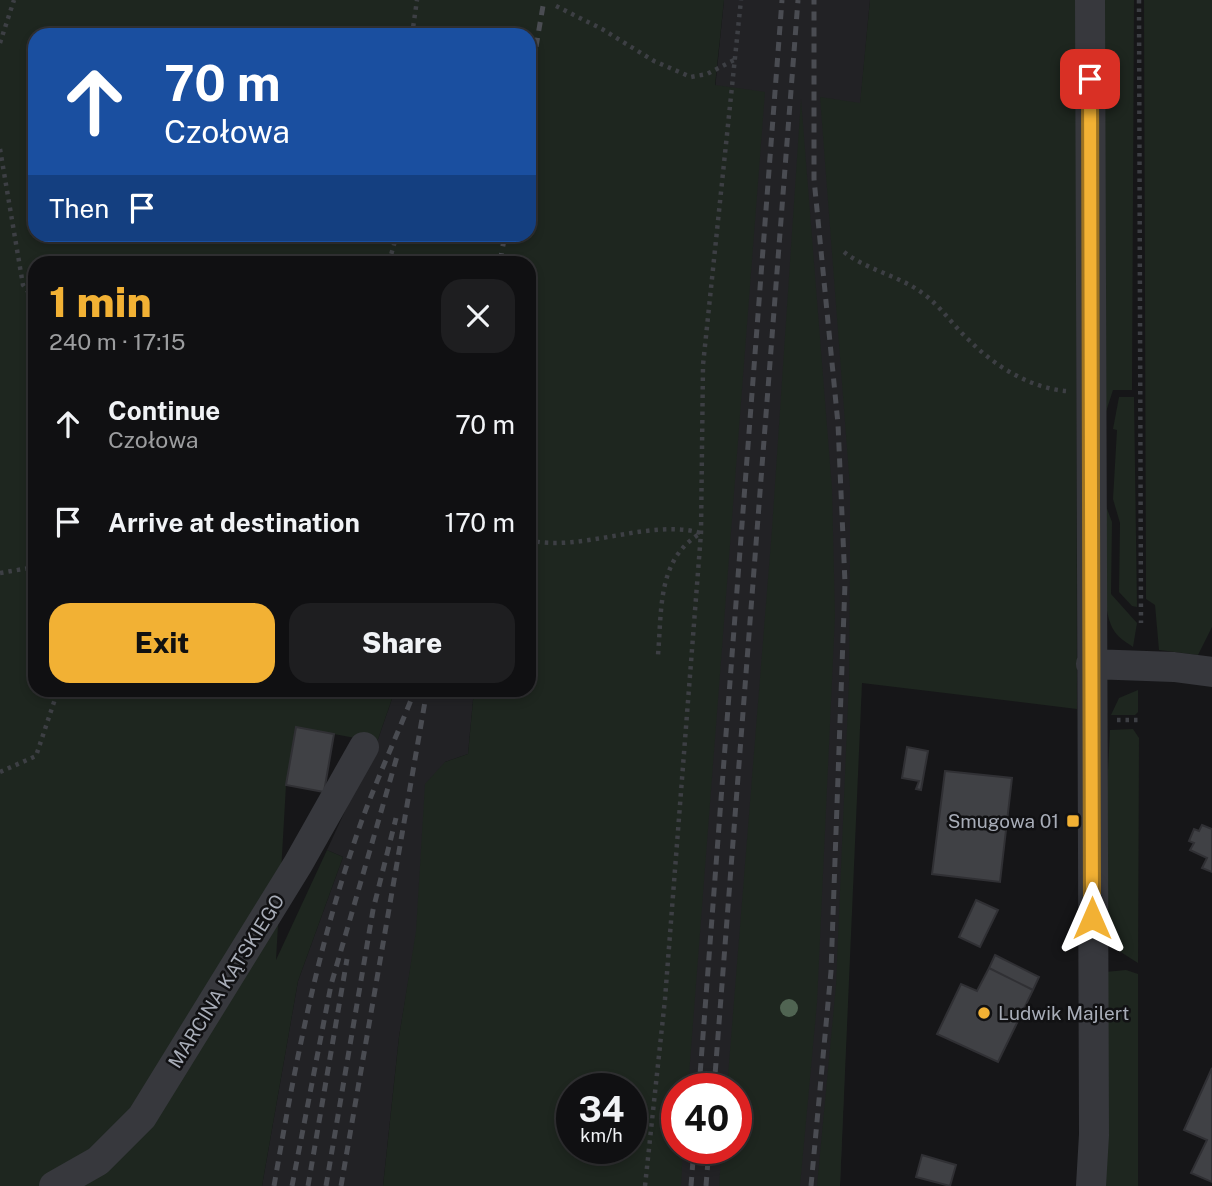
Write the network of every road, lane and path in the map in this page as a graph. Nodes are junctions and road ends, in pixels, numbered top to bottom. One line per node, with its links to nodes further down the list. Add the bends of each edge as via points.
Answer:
1 (14, 0): 8 (path)
2 (417, 0): 7 (path)
3 (741, 0): 9 (path)
4 (1090, 0): 13 (street)
5 (1139, 0): 18 (path)
6 (556, 6): 9 (path, via 654,61 691,76 707,74)
7 (413, 28)
8 (0, 43)
9 (734, 60): 14 (path, via 703,365)
10 (0, 149): 12 (path, via 23,285)
11 (844, 252): 13 (path, via 922,292 971,342 1025,380 1056,390)
12 (28, 292)
13 (1091, 393): 21 (street)
14 (701, 533): 15 (path, via 670,530 561,543); 19 (path, via 684,543 670,563); 26 (path, via 665,999)
15 (536, 541)
16 (28, 568): 17 (path)
17 (0, 573)
18 (1141, 623)
19 (658, 655)
20 (1208, 663): 21 (street)
21 (1091, 664): 27 (street)
22 (56, 697): 24 (path, via 36,757)
23 (364, 747): 25 (street, MARCINA KĄTSKIEGO, via 298,864 142,1117 98,1161)
24 (0, 772)
25 (54, 1186)
26 (645, 1186)
27 (1091, 1186)

